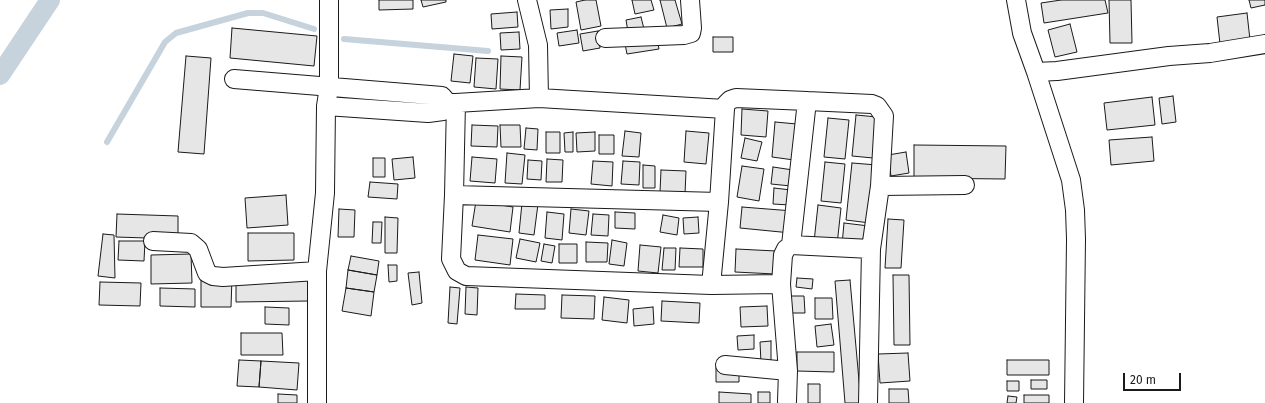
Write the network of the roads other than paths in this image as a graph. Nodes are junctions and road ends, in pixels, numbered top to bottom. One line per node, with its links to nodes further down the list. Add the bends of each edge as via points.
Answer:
1 (329, 0): 9 (street)
2 (527, 0): 10 (street, via 538,45)
3 (690, 0): 5 (street, via 691,33)
4 (1016, 0): 7 (street, via 1022,33)
5 (605, 38)
6 (1265, 44): 7 (street, via 1210,53)
7 (1036, 72): 30 (street, via 1071,180 1075,210)
8 (234, 79): 9 (street)
9 (329, 87): 12 (street, via 442,96); 13 (street)
10 (539, 98): 12 (street); 14 (street)
11 (806, 101): 14 (street, via 736,98 730,100); 16 (street, via 877,106 885,121); 20 (street)
12 (452, 103): 13 (street, via 443,111 428,113); 17 (street)
13 (326, 106): 22 (street, via 325,193)
14 (724, 109): 18 (street)
15 (965, 185): 16 (street)
16 (880, 186): 21 (street)
17 (454, 195): 18 (street); 24 (street, via 451,259 457,271 466,276)
18 (718, 202): 24 (street)
19 (153, 241): 22 (street, via 191,243 198,249 207,273 213,276)
20 (791, 245): 21 (street); 23 (street, via 784,255)
21 (871, 249): 29 (street)
22 (317, 271): 28 (street)
23 (781, 284): 24 (street); 26 (street)
24 (711, 285)
25 (725, 365): 26 (street)
26 (788, 371): 27 (street)
27 (787, 401)
28 (317, 403)
29 (868, 403)
30 (1074, 403)

